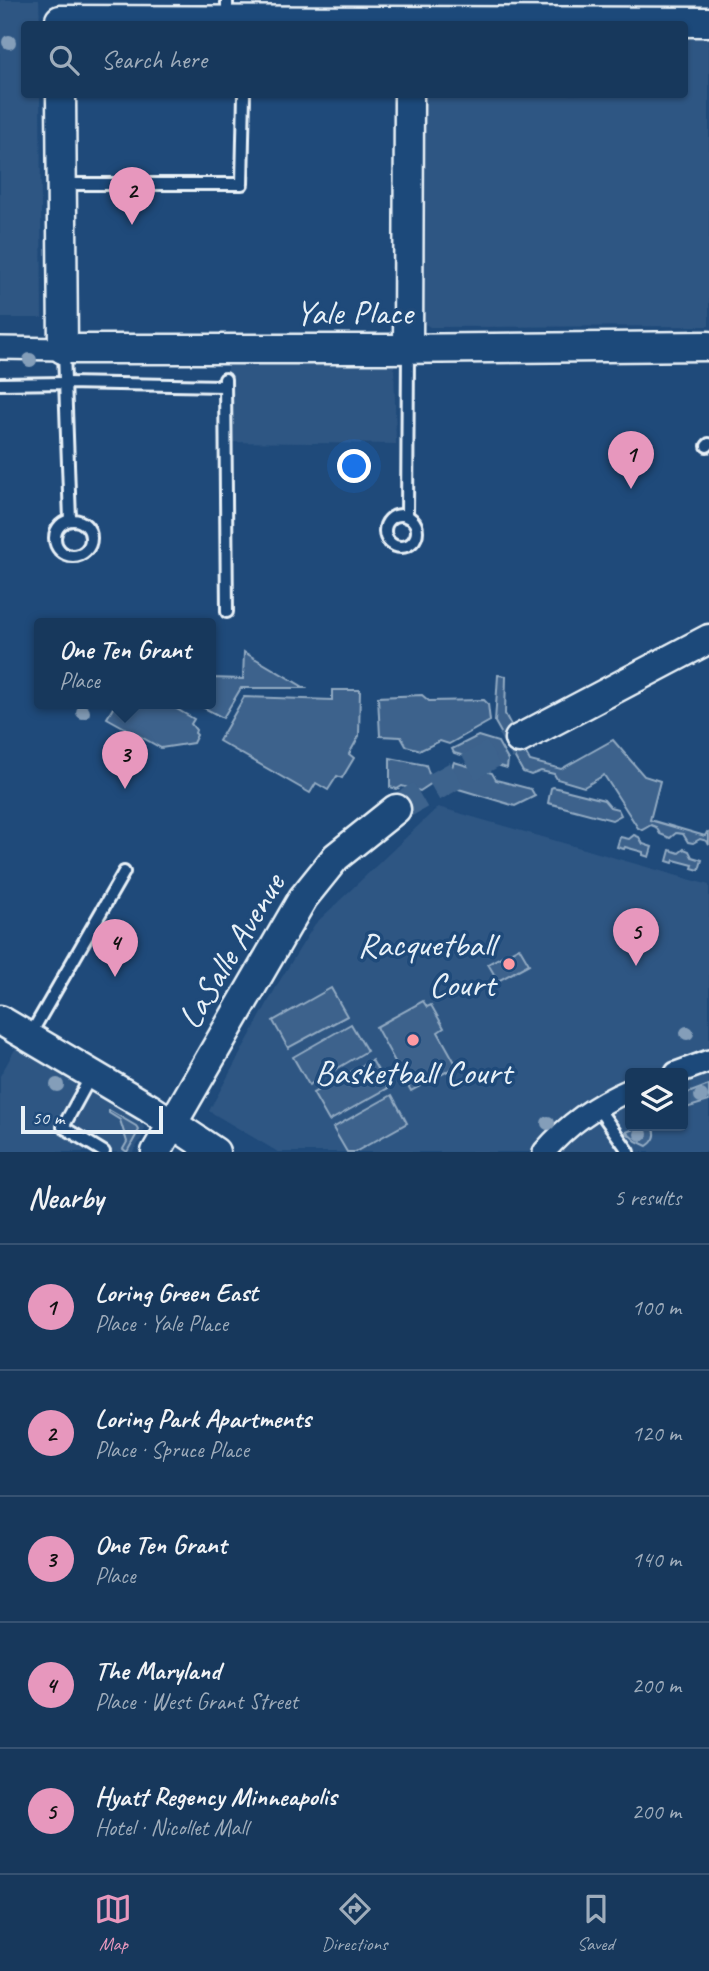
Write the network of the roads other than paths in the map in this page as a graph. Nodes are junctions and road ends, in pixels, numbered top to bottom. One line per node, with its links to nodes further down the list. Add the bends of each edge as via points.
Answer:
1 (60, 15): 3 (street)
2 (409, 15): 3 (street); 4 (street)
3 (236, 16)
4 (666, 21)
5 (688, 22): 6 (street)
6 (709, 22)
7 (61, 98): 10 (street)
8 (244, 98): 10 (lane, via 242,184)
9 (409, 98): 14 (street)
10 (62, 184): 13 (street)
11 (709, 346): 14 (street, Yale Place)
12 (0, 348): 13 (street, Yale Place)
13 (64, 349): 14 (street, Yale Place, via 225,353); 15 (lane)
14 (408, 349): 17 (lane)
15 (65, 383): 16 (lane); 18 (lane); 19 (lane, via 225,382)
16 (0, 384)
17 (407, 517)
18 (69, 520)
19 (227, 612)
20 (709, 639): 21 (street)
21 (519, 739)
22 (396, 809): 31 (street, LaSalle Avenue, via 336,857 303,898)
23 (124, 873): 25 (lane)
24 (0, 1020): 25 (street)
25 (29, 1037): 28 (street)
26 (709, 1061): 27 (street)
27 (688, 1069)
28 (92, 1074): 31 (street); 32 (lane, via 63,1127)
29 (625, 1093): 30 (street)
30 (597, 1107): 35 (street); 36 (lane)
31 (172, 1124): 33 (street, LaSalle Avenue); 34 (street)
32 (104, 1152)
33 (156, 1152)
34 (215, 1152)
35 (544, 1152)
36 (629, 1152)

